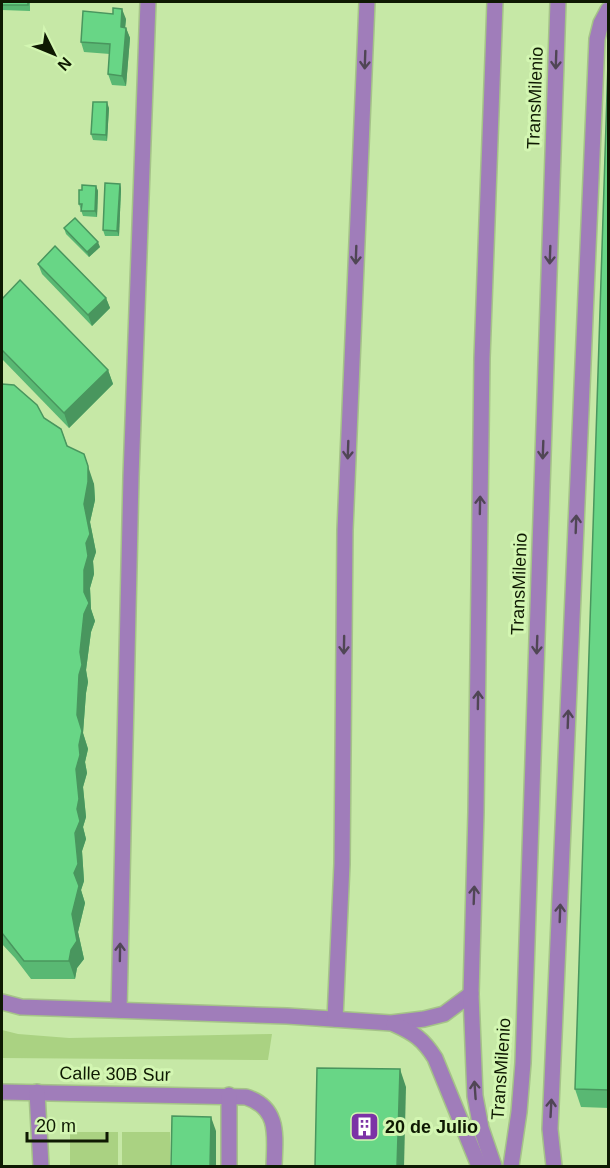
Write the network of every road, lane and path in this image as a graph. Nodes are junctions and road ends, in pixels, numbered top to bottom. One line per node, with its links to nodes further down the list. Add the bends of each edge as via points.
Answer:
1 (148, 2): 8 (street, one-way to 1)
2 (367, 2): 9 (street, one-way to 9, via 345,530 342,864)
3 (495, 2): 6 (street, TransMilenio, one-way to 3, via 482,358)
4 (558, 2): 19 (street, TransMilenio, one-way to 19, via 523,1063)
5 (609, 10): 20 (street, one-way to 5, via 550,1129 597,39)
6 (471, 994): 10 (street, TransMilenio, via 444,1014); 18 (street, TransMilenio, one-way to 6, via 475,1096)
7 (2, 1002): 8 (street, TransMilenio, via 21,1007)
8 (119, 1010): 9 (street, TransMilenio)
9 (335, 1019): 10 (street, TransMilenio)
10 (391, 1023): 17 (street, TransMilenio, via 412,1032 435,1058)
11 (2, 1092): 12 (street, Calle 30B Sur)
12 (37, 1092): 13 (street, Calle 30B Sur); 14 (street)
13 (229, 1095): 15 (street); 16 (street, via 255,1100 268,1111 275,1136)
14 (41, 1167)
15 (229, 1167)
16 (274, 1167)
17 (478, 1167)
18 (494, 1167)
19 (511, 1167)
20 (554, 1167)

